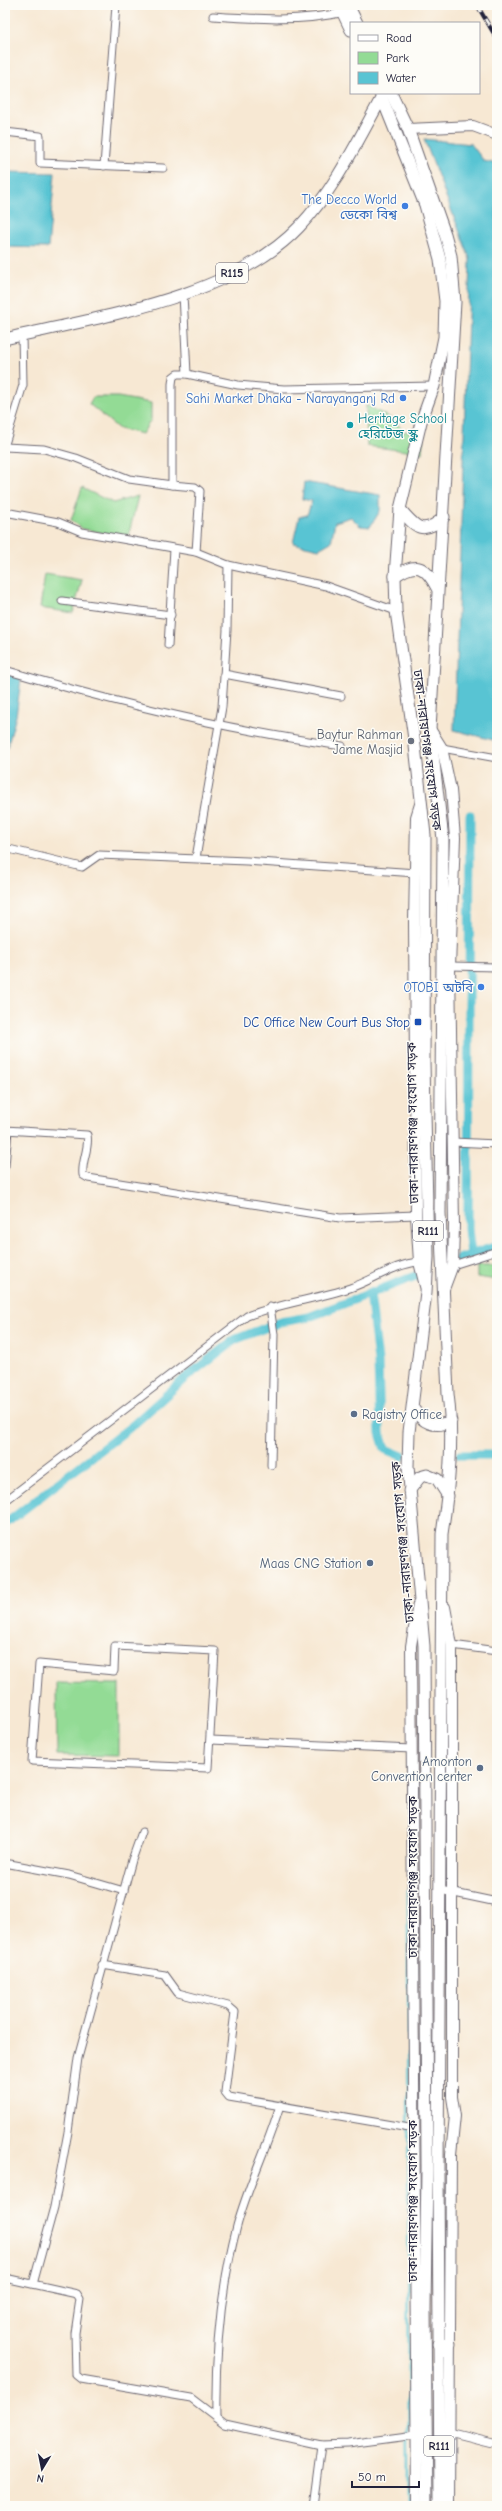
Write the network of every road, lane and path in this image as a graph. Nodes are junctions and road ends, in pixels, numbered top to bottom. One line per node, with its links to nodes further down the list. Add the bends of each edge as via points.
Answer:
1 (116, 5): 10 (street)
2 (345, 8): 3 (street, via 313,18 276,20); 4 (main road); 5 (main road)
3 (213, 16)
4 (356, 22)
5 (350, 26)
6 (384, 94): 7 (main road, ঢাকা-নারায়ণগঞ্জ সংযোগ সড়ক / R111); 12 (main road, R115, via 323,199 298,228 269,253 239,270); 16 (main road, ঢাকা-নারায়ণগঞ্জ সংযোগ সড়ক / R111, via 426,205 444,279 446,327)
7 (408, 129): 9 (street, via 473,126); 21 (main road, ঢাকা-নারায়ণগঞ্জ সংযোগ সড়ক / R111, via 445,234 453,277 455,326)
8 (5, 132): 10 (street, via 40,136 40,163)
9 (497, 135)
10 (104, 166): 11 (street)
11 (163, 168)
12 (183, 294): 13 (main road, R115, via 143,307); 15 (street)
13 (22, 335): 14 (main road, R115); 17 (street, via 23,385)
14 (5, 339)
15 (187, 374): 16 (street, via 238,385 284,389); 18 (street, via 177,374 173,377)
16 (434, 386): 19 (main road, ঢাকা-নারায়ণগঞ্জ সংযোগ সড়ক / R111, via 421,422)
17 (5, 445): 18 (street, via 44,449 129,478)
18 (172, 485): 23 (street, via 195,487 200,490)
19 (400, 509): 21 (main road, via 414,526 422,528 435,526); 25 (main road, ঢাকা-নারায়ণগঞ্জ সংযোগ সড়ক / R111)
20 (5, 512): 22 (street, via 58,522 82,532)
21 (444, 517): 26 (main road, ঢাকা-নারায়ণগঞ্জ সংযোগ সড়ক / R111)
22 (174, 549): 23 (street); 29 (street)
23 (196, 552): 24 (street)
24 (228, 565): 28 (street, via 326,586); 32 (street)
25 (395, 576): 26 (main road, via 408,568 418,567 428,573); 28 (main road, ঢাকা-নারায়ণগঞ্জ সংযোগ সড়ক / R111)
26 (437, 588): 35 (main road, ঢাকা-নারায়ণগঞ্জ সংযোগ সড়ক / R111)
27 (62, 601): 29 (street)
28 (396, 611): 39 (main road, ঢাকা-নারায়ণগঞ্জ সংযোগ সড়ক / R111)
29 (171, 615): 30 (street)
30 (168, 645)
31 (5, 670): 34 (street, via 82,694)
32 (224, 674): 33 (street); 34 (street)
33 (341, 696)
34 (218, 726): 36 (street); 41 (street)
35 (430, 730): 37 (street); 54 (main road, ঢাকা-নারায়ণগঞ্জ সংযোগ সড়ক / R111, via 442,839)
36 (342, 746)
37 (442, 748): 38 (street); 43 (street, via 451,790 455,838)
38 (497, 758)
39 (422, 798): 42 (street, via 416,817); 53 (main road, ঢাকা-নারায়ণগঞ্জ সংযোগ সড়ক / R111, via 425,873 424,1062 428,1258)
40 (5, 848): 41 (street, via 82,867 99,855)
41 (196, 858): 42 (street)
42 (416, 872): 49 (street)
43 (450, 966): 44 (street); 46 (street)
44 (497, 967)
45 (7, 1130): 48 (street); 49 (street, via 87,1135 82,1169 83,1175 88,1178 340,1218)
46 (456, 1142): 47 (street); 52 (street)
47 (497, 1144)
48 (5, 1166)
49 (416, 1215): 51 (street)
50 (497, 1251): 52 (street)
51 (419, 1262): 53 (street); 55 (street, via 408,1262 351,1288)
52 (453, 1265): 54 (street)
53 (426, 1292): 56 (main road, ঢাকা-নারায়ণগঞ্জ সংযোগ সড়ক / R111)
54 (442, 1294): 57 (main road, ঢাকা-নারায়ণগঞ্জ সংযোগ সড়ক / R111)
55 (271, 1308): 58 (street, via 274,1334); 61 (street, via 247,1316)
56 (413, 1408): 57 (main road, via 418,1416 429,1424 441,1425); 59 (main road, ঢাকা-নারায়ণগঞ্জ সংযোগ সড়ক / R111, via 409,1432)
57 (451, 1421): 60 (main road, ঢাকা-নারায়ণগঞ্জ সংযোগ সড়ক / R111)
58 (271, 1465)
59 (409, 1491): 60 (main road, via 420,1477 427,1475 437,1479); 62 (main road, ঢাকা-নারায়ণগঞ্জ সংযোগ সড়ক / R111, via 416,1535)
60 (448, 1496): 63 (main road, ঢাকা-নারায়ণগঞ্জ সংযোগ সড়ক / R111, via 442,1534)
61 (5, 1501)
62 (420, 1594): 67 (street, via 411,1646); 79 (main road, ঢাকা-নারায়ণগঞ্জ সংযোগ সড়ক / R111, via 424,1646 426,1890)
63 (442, 1595): 64 (street); 70 (main road, ঢাকা-নারায়ণগঞ্জ সংযোগ সড়ক / R111)
64 (452, 1645): 65 (street); 72 (street)
65 (497, 1651)
66 (211, 1740): 66 (street, via 215,1651 115,1646 114,1671 39,1664 32,1761 208,1768); 67 (street)
67 (412, 1749): 76 (street)
68 (142, 1832): 71 (street)
69 (10, 1864): 71 (street, via 69,1876)
70 (440, 1890): 72 (street); 80 (main road, ঢাকা-নারায়ণগঞ্জ সংযোগ সড়ক / R111)
71 (124, 1892): 74 (street)
72 (452, 1892): 73 (street); 81 (street, via 452,2097 455,2116 451,2154)
73 (497, 1902)
74 (102, 1965): 75 (street, via 165,1974 178,1993 232,2009 235,2012 224,2092 229,2097); 78 (street, via 78,2058 54,2207)
75 (280, 2105): 76 (street); 82 (street, via 269,2143 237,2226 230,2259 215,2364)
76 (415, 2129): 79 (street)
77 (5, 2278): 78 (street)
78 (32, 2284): 82 (street, via 77,2294 80,2299 75,2333 78,2378 191,2398)
79 (421, 2343): 84 (street); 89 (main road, ঢাকা-নারায়ণগঞ্জ সংযোগ সড়ক / R111, via 426,2386)
80 (438, 2344): 81 (main road); 90 (main road, ঢাকা-নারায়ণগঞ্জ সংযোগ সড়ক / R111)
81 (450, 2344): 83 (street)
82 (216, 2416): 86 (street, via 225,2424)
83 (450, 2432): 85 (street); 91 (street)
84 (416, 2435): 86 (street); 88 (street)
85 (497, 2444)
86 (321, 2445): 87 (street)
87 (313, 2506)
88 (416, 2506)
89 (427, 2506)
90 (440, 2506)
91 (449, 2506)

